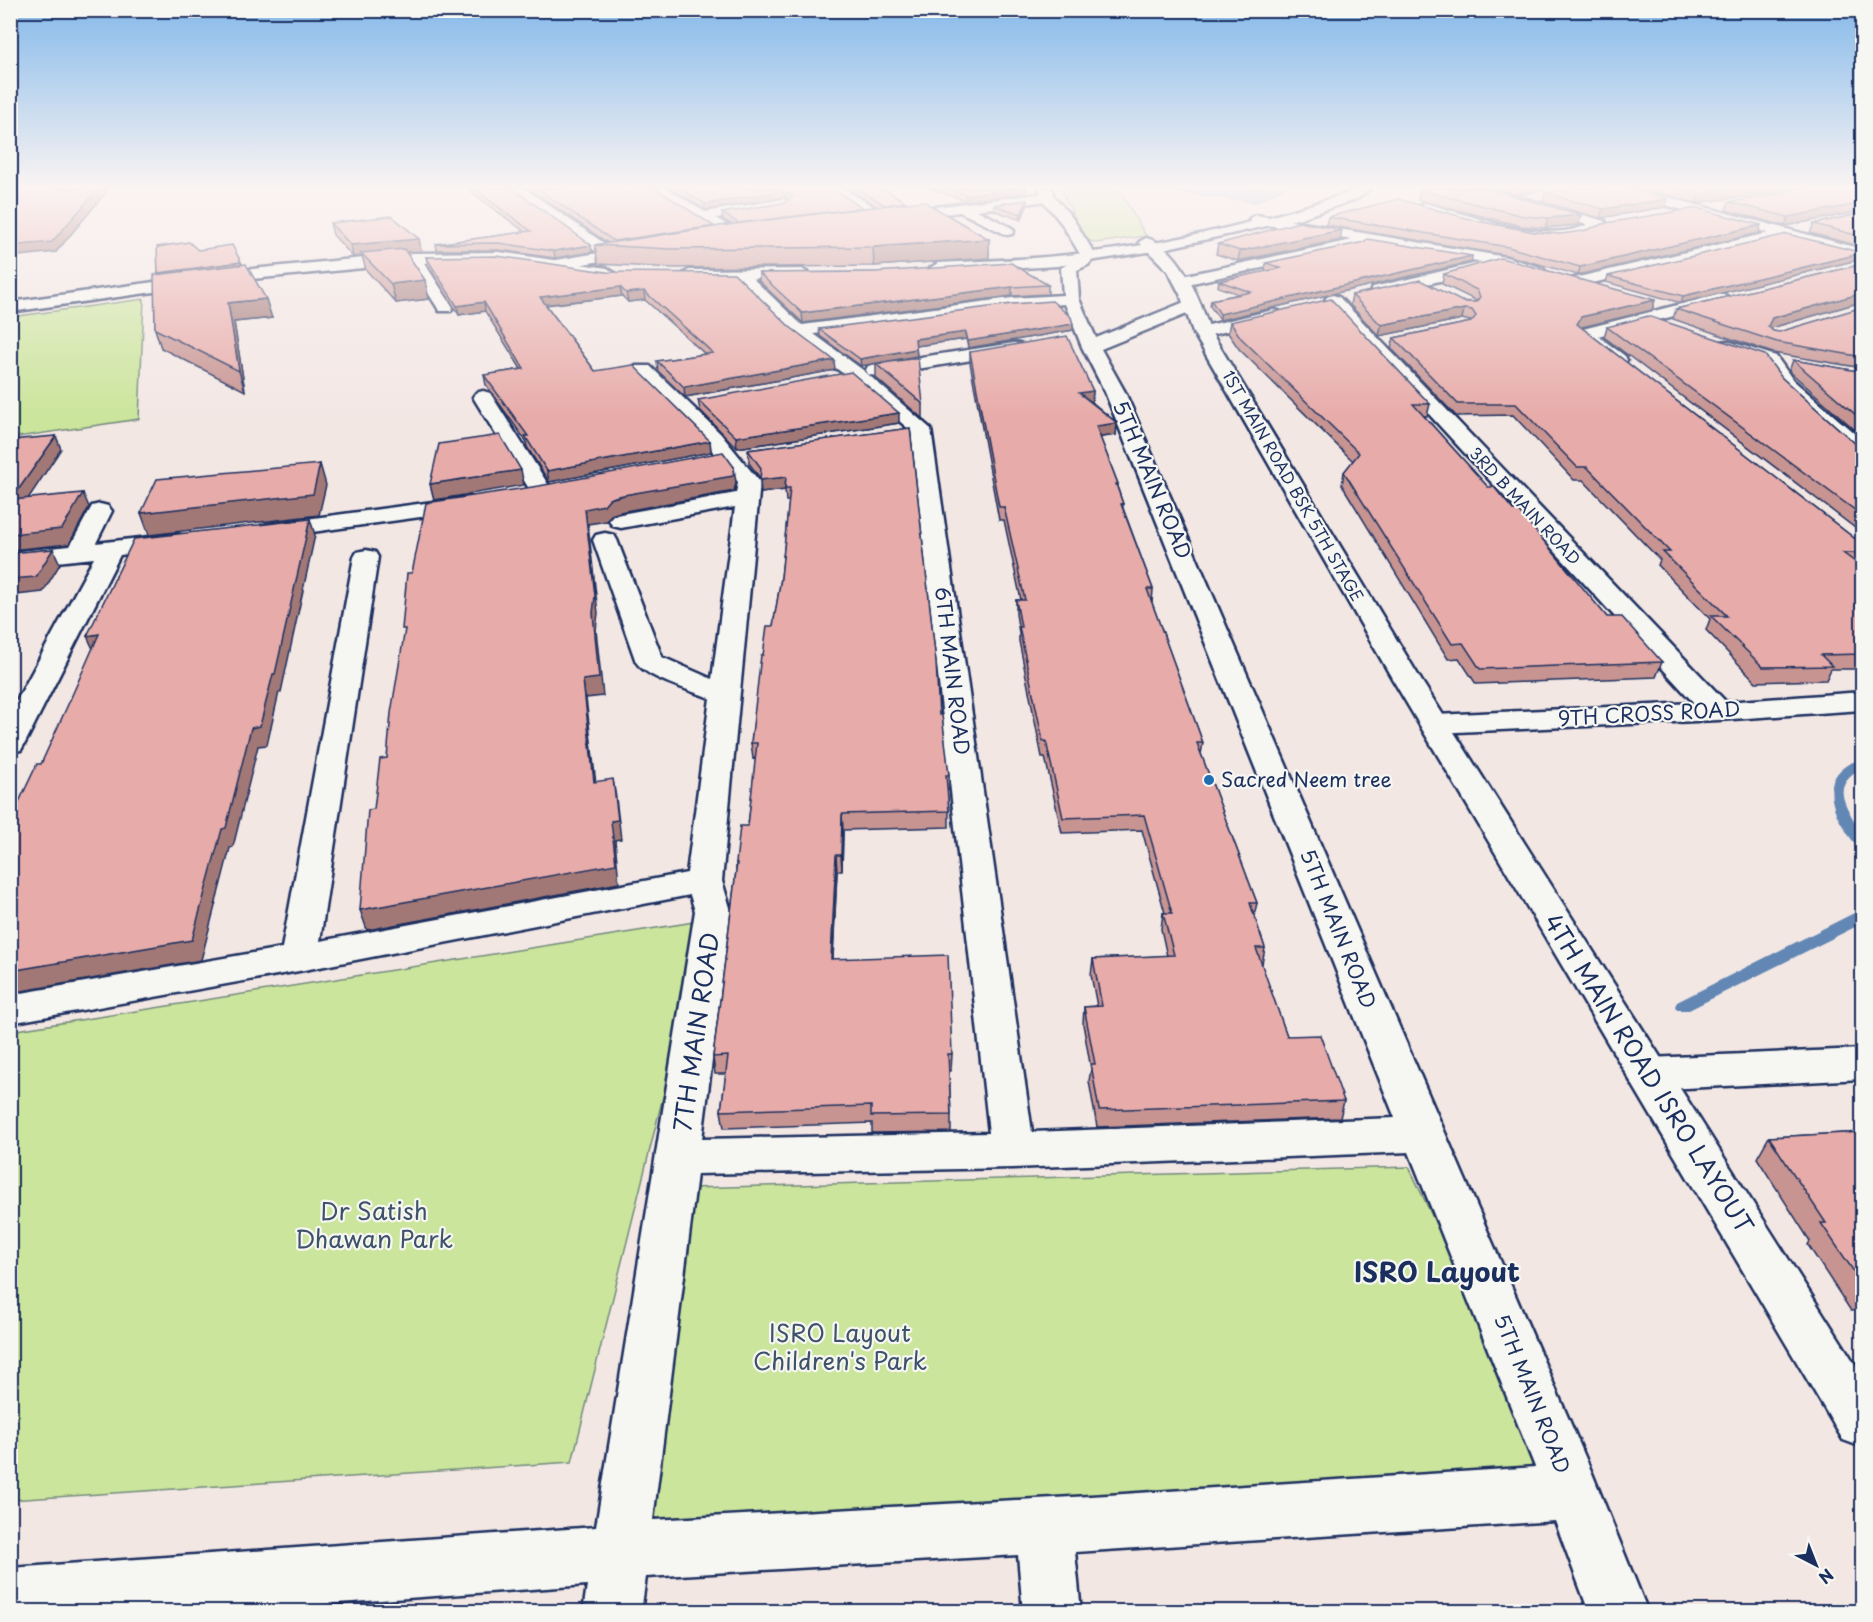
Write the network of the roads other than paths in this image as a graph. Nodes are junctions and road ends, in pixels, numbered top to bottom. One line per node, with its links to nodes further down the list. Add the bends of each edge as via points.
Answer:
1 (357, 264): 24 (street, via 233,276)
2 (418, 264): 25 (street)
3 (555, 264): 12 (street)
4 (995, 264): 11 (street)
5 (1079, 264): 22 (street, 5TH MAIN ROAD, via 1069,268)
6 (1168, 264): 17 (street, 1ST MAIN ROAD BSK 5TH STAGE)
7 (1260, 264): 17 (street)
8 (1498, 264): 18 (street)
9 (1512, 264): 16 (street)
10 (1637, 264): 16 (street)
11 (922, 269)
12 (618, 273)
13 (818, 273): 14 (street)
14 (739, 274): 15 (street); 27 (street, 6TH MAIN ROAD)
15 (674, 275)
16 (1565, 279): 20 (street)
17 (1183, 280): 23 (street, 1ST MAIN ROAD BSK 5TH STAGE)
18 (1419, 281): 19 (street); 53 (street, 3RD B MAIN ROAD, via 1344,298)
19 (1438, 291)
20 (1610, 291)
21 (1735, 295): 35 (street, via 1676,319 1644,309 1585,334)
22 (1071, 299): 27 (street); 30 (street, 5TH MAIN ROAD)
23 (1193, 305): 28 (street, 1ST MAIN ROAD BSK 5TH STAGE); 30 (street)
24 (10, 307)
25 (445, 307)
26 (1289, 311): 28 (street)
27 (798, 331): 36 (street, 6TH MAIN ROAD)
28 (1202, 332): 54 (street, 1ST MAIN ROAD BSK 5TH STAGE)
29 (1707, 339): 32 (street)
30 (1080, 341): 61 (street, 5TH MAIN ROAD, via 1115,392)
31 (1029, 345): 36 (street)
32 (1769, 360): 33 (street); 40 (street, via 1786,384)
33 (1793, 364)
34 (643, 370): 39 (street, 7TH MAIN ROAD)
35 (1631, 370)
36 (845, 376): 62 (street, 6TH MAIN ROAD, via 909,431)
37 (483, 397): 41 (street, via 553,490)
38 (700, 402): 39 (street)
39 (678, 406): 42 (street, 7TH MAIN ROAD, via 733,457 749,482)
40 (1863, 451)
41 (518, 496)
42 (747, 498): 51 (street, 7TH MAIN ROAD); 51 (street, via 613,530 650,662)
43 (495, 500): 45 (street)
44 (100, 511): 48 (street)
45 (252, 532)
46 (194, 539): 47 (street)
47 (111, 549): 48 (street); 55 (street)
48 (79, 552): 50 (street)
49 (366, 557): 57 (street)
50 (10, 560)
51 (725, 693): 56 (street, 7TH MAIN ROAD)
52 (1863, 701): 53 (street, 9TH CROSS ROAD)
53 (1718, 711): 54 (street, 9TH CROSS ROAD)
54 (1435, 724): 60 (street, 4TH MAIN ROAD ISRO LAYOUT)
55 (10, 742)
56 (704, 881): 57 (street); 63 (street, 7TH MAIN ROAD, via 713,911)
57 (299, 958): 58 (street)
58 (10, 1009)
59 (1863, 1064): 60 (street)
60 (1648, 1074): 64 (street, 4TH MAIN ROAD ISRO LAYOUT)
61 (1423, 1134): 62 (street); 65 (street, 5TH MAIN ROAD)
62 (1013, 1150): 63 (street)
63 (679, 1157): 67 (street, 7TH MAIN ROAD)
64 (1863, 1422)
65 (1573, 1492): 66 (street); 71 (street, 5TH MAIN ROAD)
66 (1044, 1525): 67 (street, via 645,1549); 70 (street)
67 (622, 1554): 68 (street); 69 (street, 7TH MAIN ROAD)
68 (23, 1601)
69 (612, 1611)
70 (1052, 1611)
71 (1619, 1611)

